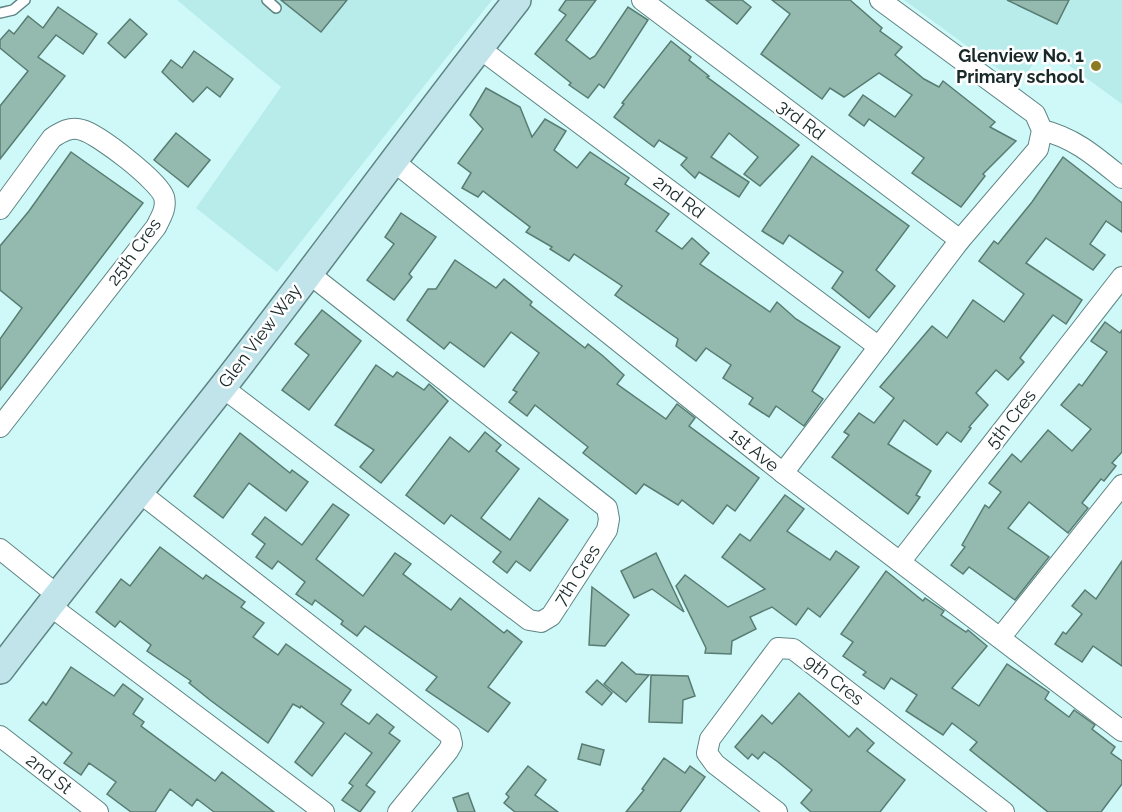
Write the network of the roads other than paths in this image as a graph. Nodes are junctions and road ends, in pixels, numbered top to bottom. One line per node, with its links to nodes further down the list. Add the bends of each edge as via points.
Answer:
1 (25, 0): 7 (lane, via 13,10)
2 (267, 0): 6 (lane)
3 (517, 0): 8 (street, Glen View Way)
4 (642, 0): 13 (street, 3rd Rd)
5 (880, 0): 9 (street)
6 (276, 8)
7 (0, 13)
8 (479, 48): 10 (street, Glen View Way); 16 (street, 2nd Rd)
9 (1039, 122): 11 (street, via 1085,147); 13 (street, via 1038,149)
10 (392, 160): 14 (street, Glen View Way); 19 (street, 1st Ave)
11 (1122, 178)
12 (0, 209): 18 (street, 25th Cres, via 52,138 64,130 81,129 94,135 159,186 164,198 164,210 156,227)
13 (960, 240): 16 (street)
14 (307, 272): 17 (street, Glen View Way); 17 (street, 7th Cres, via 607,508 607,530 551,616 541,622 529,620)
15 (1122, 278): 23 (street, 5th Cres)
16 (879, 347): 19 (street)
17 (222, 387): 21 (street, Glen View Way)
18 (0, 427)
19 (783, 473): 23 (street, 1st Ave)
20 (1122, 485): 25 (street)
21 (139, 492): 24 (street, Glen View Way); 31 (street, via 450,735 452,744 448,751)
22 (0, 549): 24 (street)
23 (900, 561): 25 (street, 1st Ave)
24 (52, 600): 26 (street, Glen View Way); 30 (street)
25 (1000, 638): 27 (street, 1st Ave)
26 (0, 670)
27 (1119, 723)
28 (0, 736): 29 (street, 2nd St)
29 (99, 812)
30 (324, 812)
31 (398, 812)
32 (777, 812): 33 (street, 9th Cres, via 715,764 707,753 710,739 778,648 793,649)
33 (1004, 812)

